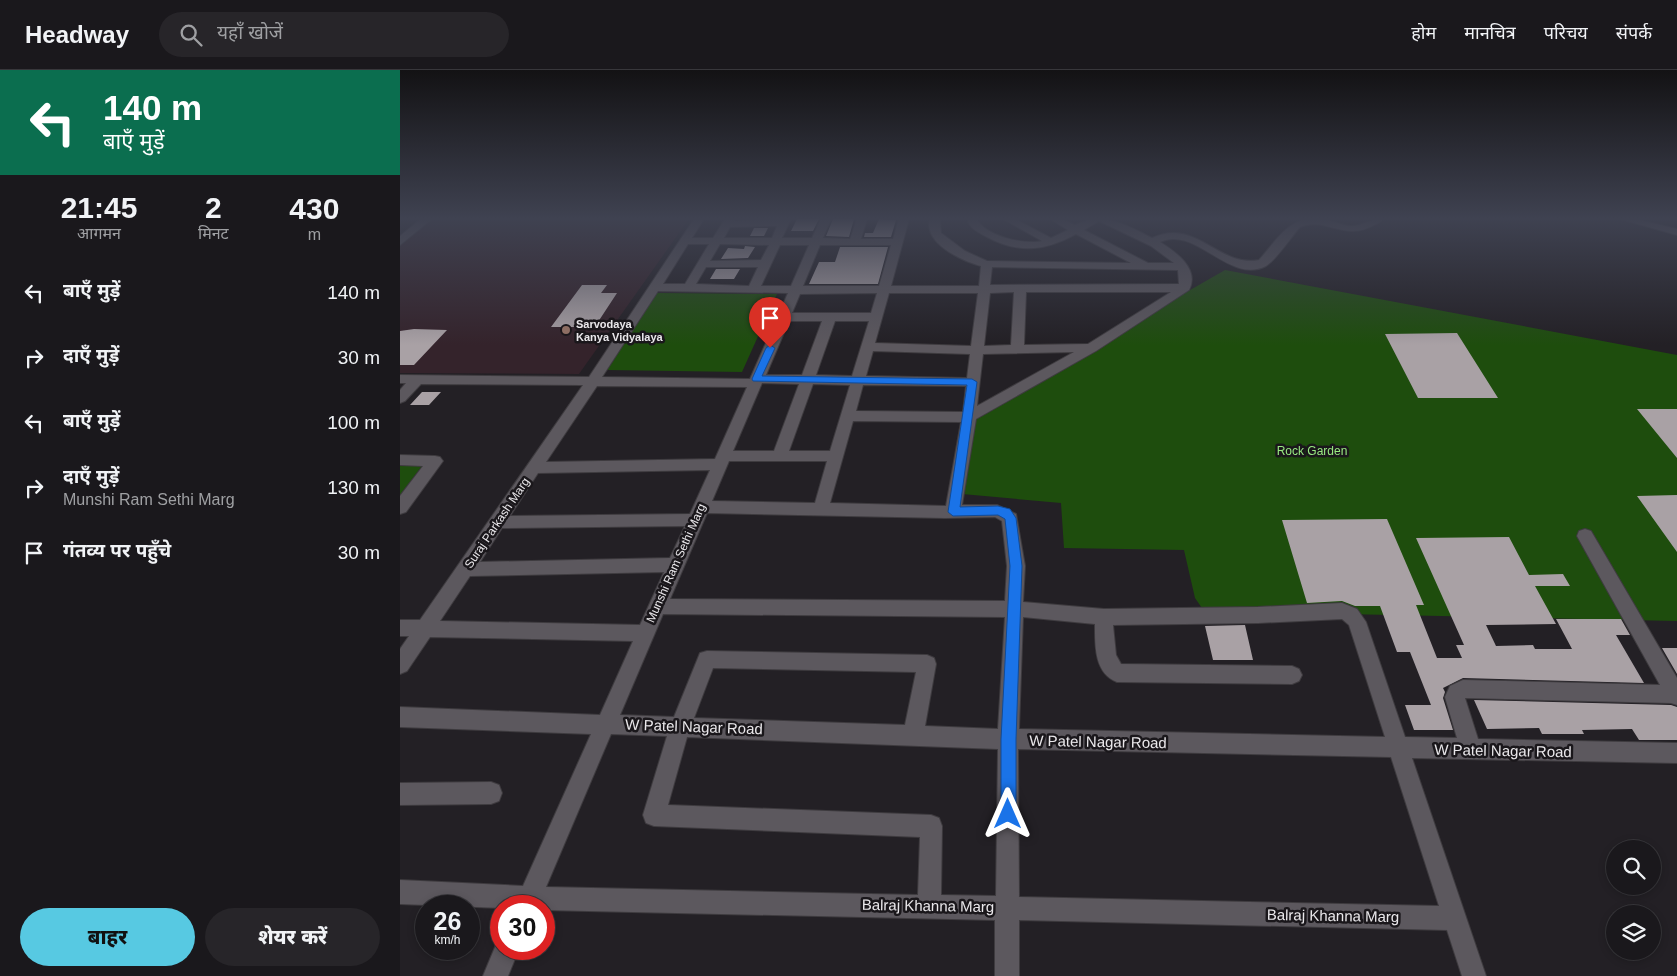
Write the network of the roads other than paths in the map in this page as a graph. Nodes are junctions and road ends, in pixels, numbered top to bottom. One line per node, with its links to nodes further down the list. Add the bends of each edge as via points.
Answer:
1 (671, 261): 15 (street, Suraj Parkash Marg)
2 (706, 261): 11 (street)
3 (807, 261): 22 (street, Munshi Ram Sethi Marg)
4 (892, 261): 19 (street)
5 (980, 261): 12 (street)
6 (1136, 261): 13 (street)
7 (1177, 261): 14 (street)
8 (1234, 261): 9 (street, via 1257,266)
9 (1264, 261)
10 (766, 263): 11 (street); 21 (street)
11 (704, 264): 16 (street)
12 (987, 264): 13 (street); 20 (street)
13 (1147, 267): 14 (street)
14 (1182, 267): 18 (street)
15 (654, 287): 16 (street); 34 (street, Suraj Parkash Marg)
16 (688, 288): 21 (street)
17 (1020, 288): 18 (street); 20 (street); 29 (street)
18 (1185, 288): 27 (street)
19 (884, 289): 20 (street); 22 (street); 25 (street)
20 (983, 289): 28 (street)
21 (753, 290): 22 (street)
22 (794, 290): 23 (street, Munshi Ram Sethi Marg)
23 (784, 317): 24 (street); 35 (street, Munshi Ram Sethi Marg)
24 (830, 317): 25 (street); 32 (street)
25 (876, 317): 26 (street)
26 (868, 347): 28 (street); 33 (street)
27 (1091, 348): 29 (street); 39 (street)
28 (977, 350): 29 (street); 36 (street)
29 (1016, 350)
30 (400, 378): 31 (street)
31 (418, 379): 34 (street); 37 (street)
32 (807, 380): 33 (street); 35 (street); 40 (street)
33 (857, 380): 36 (street); 38 (street)
34 (593, 381): 35 (street); 44 (street, Suraj Parkash Marg)
35 (756, 381): 43 (street, Munshi Ram Sethi Marg)
36 (972, 382): 39 (street)
37 (400, 398)
38 (846, 416): 39 (street); 41 (street)
39 (969, 418): 47 (street)
40 (780, 456): 41 (street); 43 (street)
41 (835, 456): 46 (street)
42 (400, 460): 45 (street, via 435,461)
43 (723, 460): 44 (street); 48 (street, Munshi Ram Sethi Marg)
44 (534, 468): 49 (street, Suraj Parkash Marg)
45 (400, 508)
46 (821, 508): 47 (street); 48 (street)
47 (953, 512): 54 (street, via 998,510 1006,512 1010,518 1016,566)
48 (697, 514): 49 (street); 51 (street, Munshi Ram Sethi Marg)
49 (495, 522): 52 (street, Suraj Parkash Marg)
50 (1585, 536): 61 (street)
51 (675, 565): 52 (street); 53 (street, Munshi Ram Sethi Marg)
52 (466, 569): 57 (street, Suraj Parkash Marg)
53 (657, 606): 54 (street); 58 (street, Munshi Ram Sethi Marg)
54 (1015, 609): 55 (street); 66 (street)
55 (1104, 617): 60 (street, via 1107,661 1118,673); 67 (street, via 1342,611 1351,614 1357,622)
56 (400, 628): 57 (street)
57 (425, 628): 58 (street); 59 (street, Suraj Parkash Marg)
58 (645, 633): 63 (street, Munshi Ram Sethi Marg)
59 (400, 665)
60 (1292, 675)
61 (1676, 695): 68 (street, via 1464,689 1455,697)
62 (400, 717): 63 (street, W Patel Nagar Road)
63 (606, 723): 64 (street, W Patel Nagar Road); 73 (street, Munshi Ram Sethi Marg)
64 (680, 727): 65 (street, W Patel Nagar Road); 65 (street, via 707,659 927,664); 76 (street, via 654,815 931,826)
65 (913, 736): 66 (street, W Patel Nagar Road)
66 (1008, 739): 67 (street, W Patel Nagar Road); 77 (street)
67 (1400, 749): 68 (street, W Patel Nagar Road); 78 (street)
68 (1471, 750): 69 (street, W Patel Nagar Road)
69 (1677, 753)
70 (491, 793): 71 (street)
71 (400, 794)
72 (400, 892): 74 (street, Balraj Khanna Marg)
73 (531, 895)
74 (490, 899)
75 (555, 902): 76 (street, Balraj Khanna Marg)
76 (929, 906): 77 (street, Balraj Khanna Marg)
77 (1008, 908): 78 (street, Balraj Khanna Marg); 81 (street)
78 (1456, 918): 82 (street)
79 (502, 960): 80 (street)
80 (495, 976)
81 (1007, 976)
82 (1474, 976)

